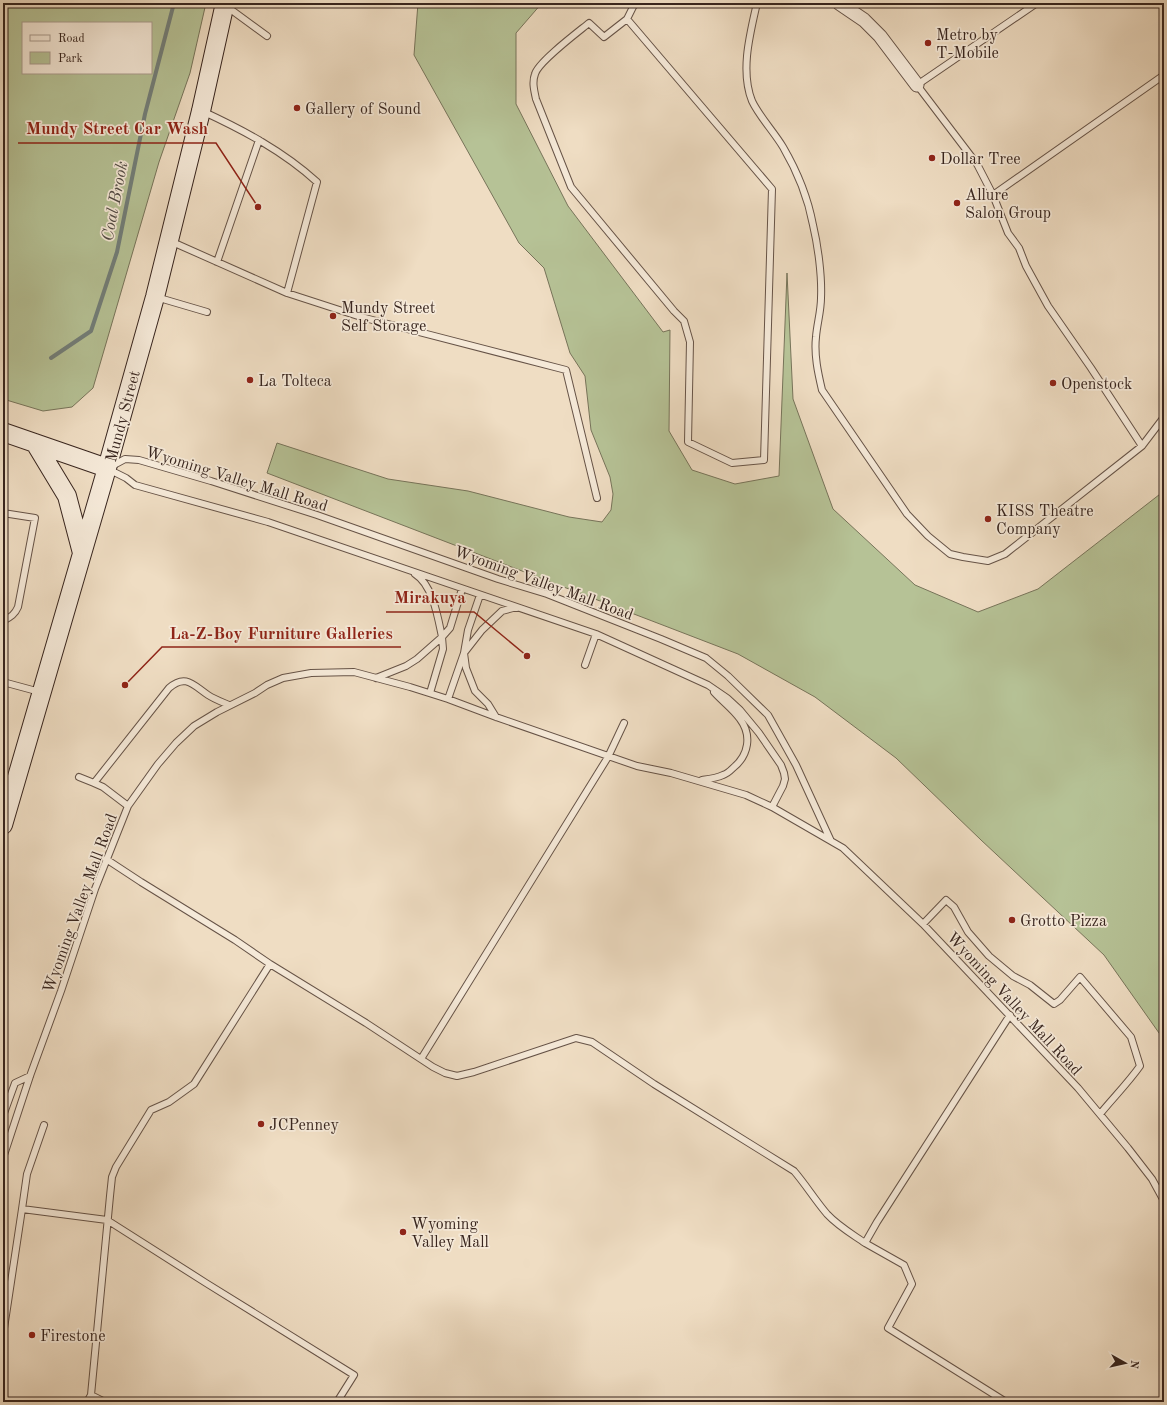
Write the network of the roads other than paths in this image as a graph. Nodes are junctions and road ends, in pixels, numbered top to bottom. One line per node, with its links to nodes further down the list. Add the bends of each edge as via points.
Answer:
1 (635, 3): 6 (lane)
2 (757, 3): 21 (lane, via 748,54 747,77 752,102 797,173 814,226 821,297 816,338 817,368 822,390 907,514 950,554 988,560 1006,554)
3 (839, 3): 9 (street, via 864,20 880,36)
4 (1037, 3): 9 (lane)
5 (225, 4): 7 (lane); 10 (main road, Mundy Street)
6 (627, 19): 6 (lane, via 772,189 764,460 732,464 688,442 690,342 684,321 571,187 536,99 533,86 535,72 552,54 589,23 604,37)
7 (267, 36)
8 (1164, 75): 12 (lane)
9 (917, 85): 12 (lane, via 977,164)
10 (200, 111): 11 (lane); 13 (main road, Mundy Street)
11 (259, 140): 14 (lane); 15 (lane, via 276,149 317,182)
12 (993, 195): 21 (lane, via 1008,233 1019,248 1048,306)
13 (169, 240): 14 (lane); 16 (main road, Mundy Street)
14 (217, 262): 15 (lane)
15 (286, 292): 23 (lane, via 361,317 566,370)
16 (155, 296): 17 (lane); 22 (main road, Mundy Street)
17 (207, 312)
18 (1164, 417): 21 (lane)
19 (3, 432): 20 (main road)
20 (35, 443): 22 (main road); 25 (main road, via 67,496)
21 (1142, 446)
22 (107, 468): 25 (main road, Mundy Street); 26 (lane, Wyoming Valley Mall Road, via 135,485 268,522); 51 (lane, Wyoming Valley Mall Road, via 124,459 140,460 211,481 547,594 706,658 768,715 796,765)
23 (597, 498)
24 (3, 513): 30 (lane, via 35,518 18,607 11,617)
25 (82, 553): 38 (main road, Mundy Street)
26 (405, 568): 27 (lane, Wyoming Valley Mall Road); 32 (lane, via 419,576 430,590)
27 (462, 589): 28 (lane, Wyoming Valley Mall Road); 32 (lane, via 450,628)
28 (480, 595): 29 (lane, Wyoming Valley Mall Road); 33 (lane, via 468,630)
29 (530, 612): 31 (lane, Wyoming Valley Mall Road); 33 (lane, via 513,608 502,611)
30 (3, 621)
31 (596, 634): 34 (lane); 37 (lane, Wyoming Valley Mall Road)
32 (442, 637): 35 (lane, via 406,666); 39 (lane, via 443,649)
33 (464, 652): 40 (lane); 42 (lane, via 466,668 475,691)
34 (585, 665)
35 (375, 678): 39 (lane, Wyoming Valley Mall Road); 41 (lane, Wyoming Valley Mall Road, via 354,672 302,673 267,685)
36 (3, 682): 38 (lane)
37 (708, 685): 46 (lane, via 739,718 748,741 741,760 725,775); 49 (lane, via 740,710 781,765 785,779)
38 (42, 692): 50 (main road, Mundy Street)
39 (430, 693): 40 (lane, Wyoming Valley Mall Road)
40 (448, 699): 42 (lane, Wyoming Valley Mall Road)
41 (229, 705): 47 (lane, via 209,696 190,682 175,682); 48 (lane, Wyoming Valley Mall Road, via 194,726 176,743)
42 (496, 717): 44 (lane, Wyoming Valley Mall Road)
43 (624, 722): 44 (lane)
44 (608, 757): 46 (lane, Wyoming Valley Mall Road); 56 (lane)
45 (79, 778): 47 (lane)
46 (700, 781): 49 (lane, Wyoming Valley Mall Road, via 746,795)
47 (94, 783): 48 (lane)
48 (128, 806): 52 (lane, Wyoming Valley Mall Road)
49 (772, 807): 51 (lane, Wyoming Valley Mall Road)
50 (3, 826)
51 (830, 839): 53 (lane, Wyoming Valley Mall Road, via 843,848)
52 (106, 859): 54 (lane); 57 (lane, Wyoming Valley Mall Road)
53 (924, 924): 55 (lane, Wyoming Valley Mall Road); 58 (lane, via 946,900 954,907 968,932 989,956 1054,1004 1080,977 1131,1037 1140,1066)
54 (270, 964): 56 (lane); 64 (lane, via 194,1084 169,1102 151,1110 112,1177)
55 (1010, 1016): 58 (lane, Wyoming Valley Mall Road); 65 (lane)
56 (421, 1059): 65 (lane, via 457,1076 576,1038 592,1042 794,1172 827,1214)
57 (30, 1076): 59 (lane, via 15,1083); 61 (lane, Wyoming Valley Mall Road)
58 (1100, 1114): 62 (lane, Wyoming Valley Mall Road, via 1152,1179)
59 (3, 1116)
60 (44, 1125): 63 (lane, via 27,1174)
61 (3, 1158)
62 (1164, 1201)
63 (22, 1209): 64 (lane); 66 (lane)
64 (107, 1220): 67 (lane); 70 (lane, via 354,1374)
65 (865, 1243): 71 (lane, via 904,1265 912,1284 888,1328)
66 (3, 1335)
67 (91, 1395): 68 (lane); 69 (lane)
68 (87, 1402)
69 (105, 1402)
70 (337, 1402)
71 (1006, 1402)

